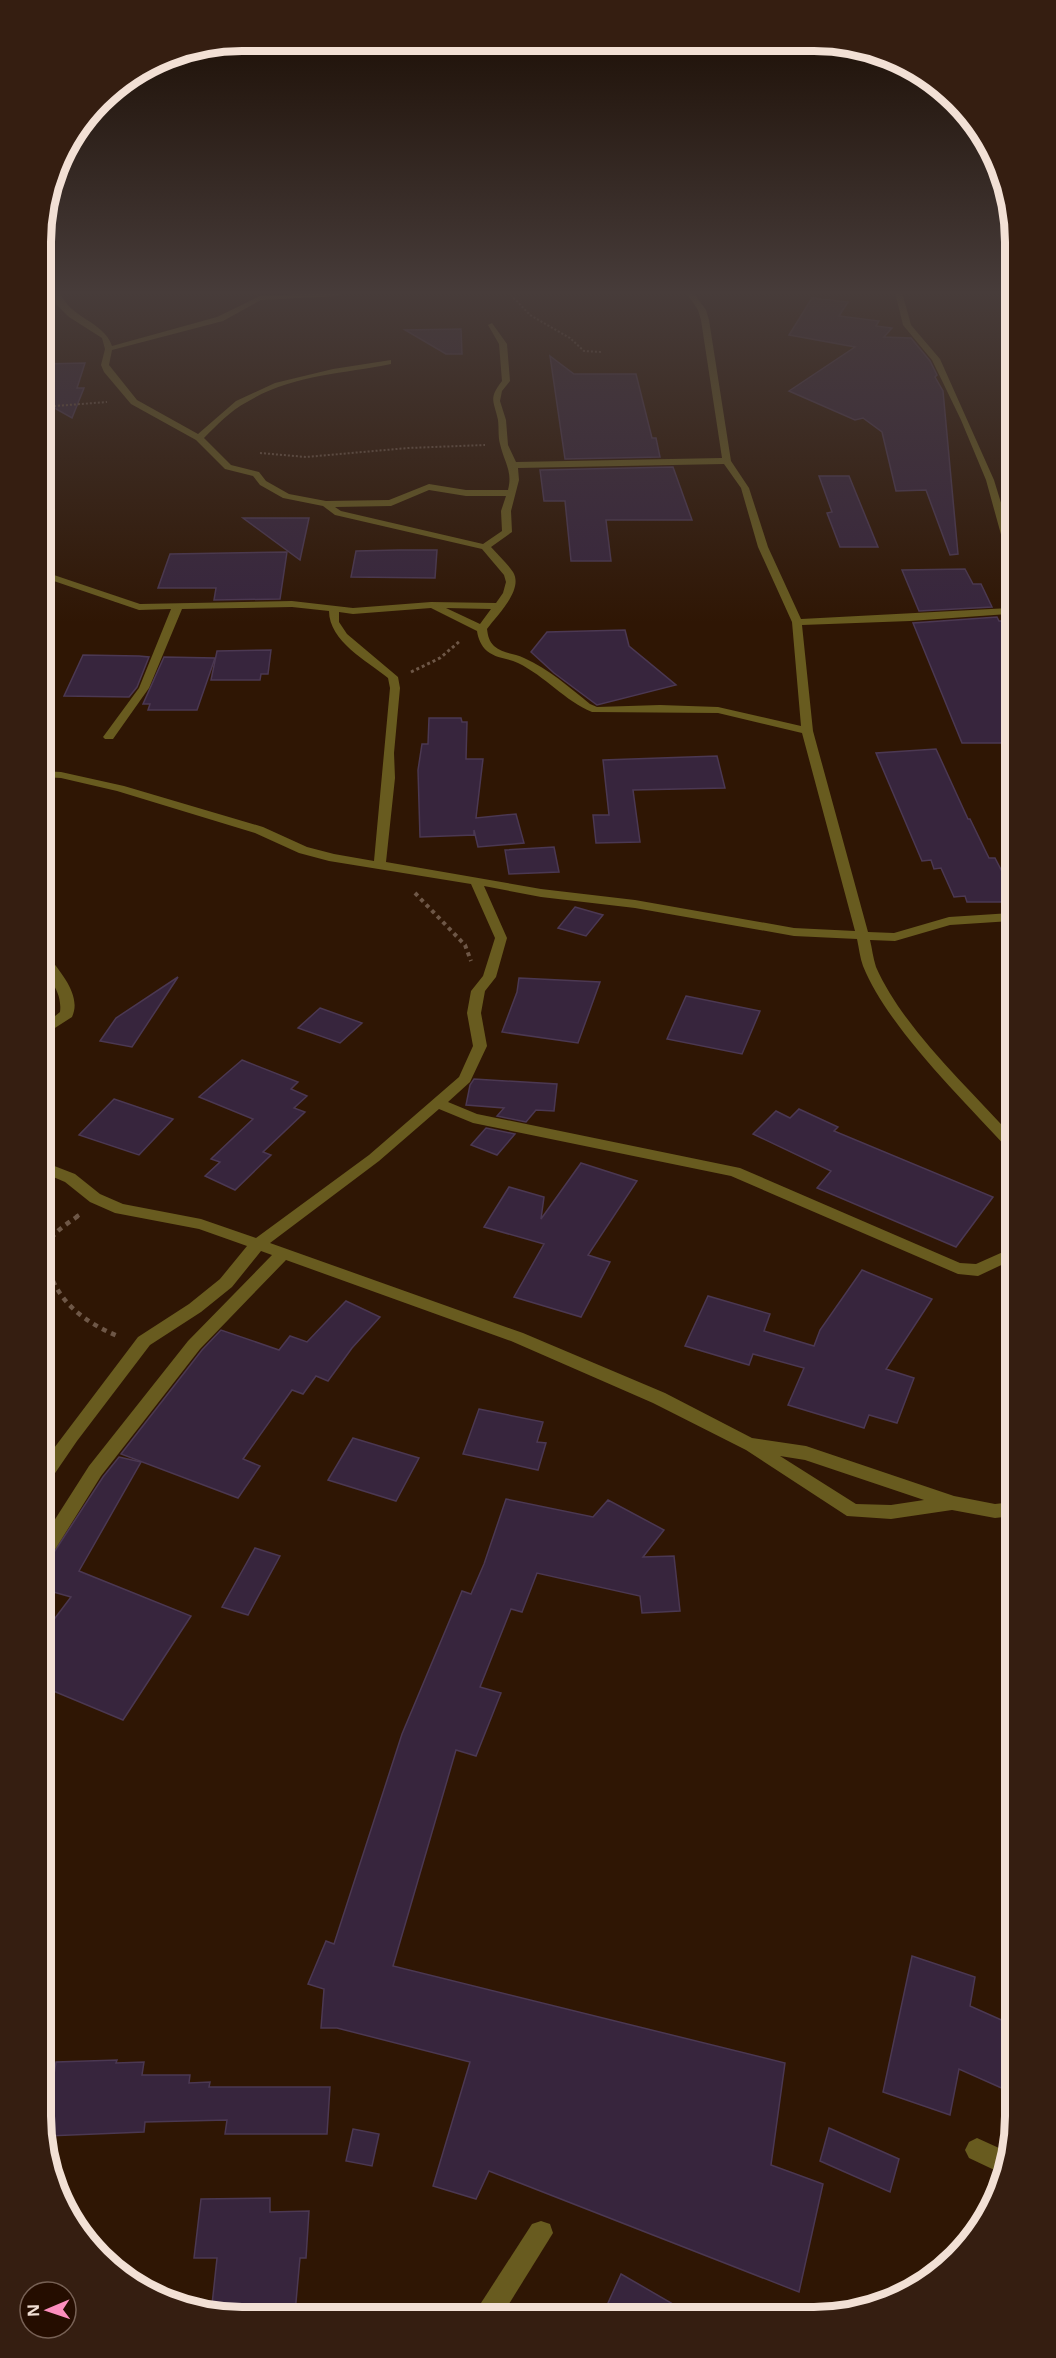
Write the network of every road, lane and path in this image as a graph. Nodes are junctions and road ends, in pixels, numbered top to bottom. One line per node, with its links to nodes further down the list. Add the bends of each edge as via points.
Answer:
1 (98, 402): 7 (path)
2 (134, 402): 9 (street)
3 (241, 402): 8 (street)
4 (496, 402): 11 (street)
5 (718, 402): 13 (street)
6 (956, 402): 17 (street, via 997,489 996,506)
7 (51, 406)
8 (213, 425): 9 (street); 10 (street)
9 (184, 429): 10 (street)
10 (199, 438): 16 (street, via 228,467 256,474 270,488 293,499)
11 (504, 445): 12 (path, via 424,447 320,458); 14 (street)
12 (250, 451)
13 (727, 461): 14 (street); 27 (street, via 744,488 763,547)
14 (513, 465): 15 (street)
15 (512, 493): 16 (street, via 466,493 429,487 391,502); 18 (street, via 507,532)
16 (326, 504): 18 (street, via 355,519 389,523)
17 (1005, 534)
18 (485, 547): 23 (street, via 512,582)
19 (51, 577): 20 (street)
20 (66, 582): 21 (street); 24 (street, via 139,607)
21 (51, 585)
22 (431, 605): 23 (street); 25 (street); 28 (street)
23 (498, 606): 28 (street)
24 (177, 608): 25 (street, via 292,604); 31 (street, via 144,688)
25 (334, 610): 29 (street, via 334,622 343,636)
26 (1005, 611): 27 (street)
27 (797, 622): 30 (street)
28 (482, 629): 29 (path, via 464,637 428,665); 30 (street, via 490,648 519,659 596,710 718,710)
29 (393, 677): 33 (street)
30 (807, 731): 36 (street)
31 (109, 737)
32 (51, 774): 33 (street, via 120,788 260,830 333,858)
33 (380, 865): 34 (street); 38 (path, via 410,888 465,945)
34 (476, 882): 36 (street, via 794,932); 38 (street, via 501,938 489,977)
35 (1005, 916): 36 (street, via 949,921 895,937)
36 (863, 937): 41 (street, via 869,965 886,998 909,1030)
37 (51, 969): 39 (street, via 62,982 69,1002 67,1014)
38 (478, 991): 40 (street, via 474,1012 480,1046 465,1079)
39 (51, 1026)
40 (438, 1103): 45 (street, via 374,1158); 47 (street, via 473,1118 735,1172 958,1268 978,1270)
41 (1005, 1137)
42 (51, 1170): 43 (street, via 70,1178)
43 (95, 1198): 44 (path); 45 (street, via 120,1209 201,1224)
44 (51, 1240)
45 (258, 1244): 46 (street); 49 (street, via 226,1283)
46 (284, 1253): 50 (street, via 517,1337 660,1398); 54 (street, via 186,1354 94,1470)
47 (1005, 1256)
48 (51, 1276): 49 (path, via 55,1289 71,1310 119,1337)
49 (144, 1341): 51 (street)
50 (749, 1444): 52 (street, via 806,1453); 52 (street, via 853,1511 891,1512)
51 (51, 1465)
52 (954, 1503): 53 (street)
53 (1005, 1509)
54 (51, 1541)
55 (977, 2150): 56 (street)
56 (999, 2160)
57 (542, 2233): 58 (street)
58 (493, 2307)

